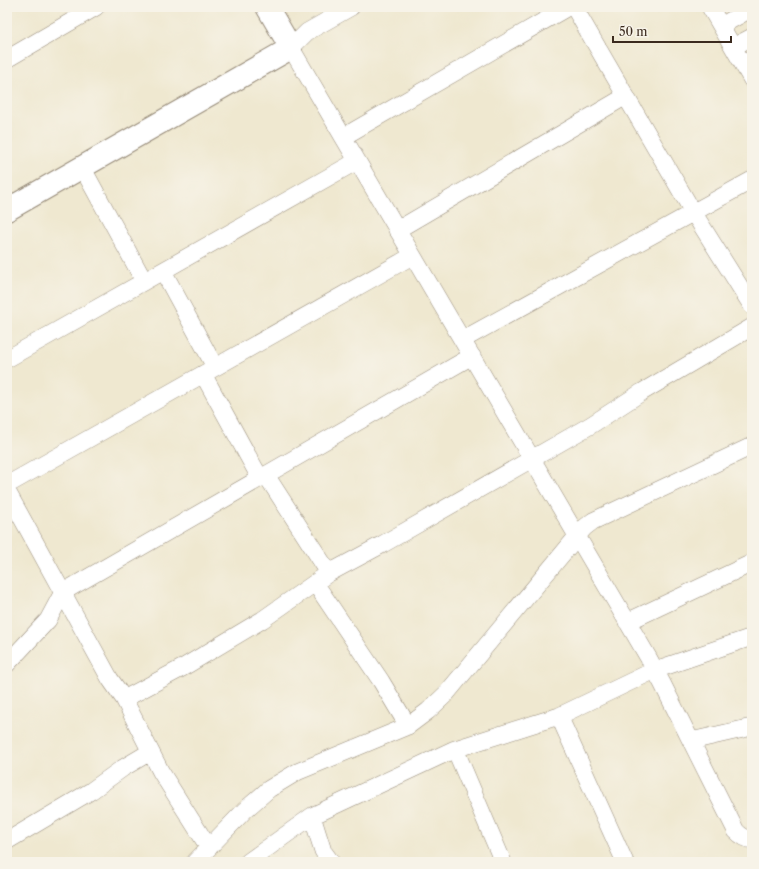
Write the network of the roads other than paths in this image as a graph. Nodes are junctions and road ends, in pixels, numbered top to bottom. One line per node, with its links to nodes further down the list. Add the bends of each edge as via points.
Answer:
1 (96, 7): 12 (street)
2 (267, 7): 11 (street)
3 (351, 7): 11 (street, via 307,32)
4 (568, 7): 15 (street)
5 (574, 7): 14 (street)
6 (710, 7): 8 (street)
7 (752, 8): 8 (street)
8 (721, 26): 10 (street)
9 (752, 36): 10 (street)
10 (733, 47): 13 (street)
11 (291, 48): 15 (street); 17 (street)
12 (7, 59)
13 (752, 80)
14 (626, 96): 20 (street); 21 (street)
15 (343, 137): 16 (street)
16 (357, 161): 21 (street); 23 (street)
17 (82, 167): 19 (street); 24 (street)
18 (752, 180): 20 (street)
19 (7, 210)
20 (693, 212): 25 (street); 27 (street)
21 (397, 230): 22 (street)
22 (412, 256): 27 (street); 30 (street)
23 (163, 271): 24 (street); 30 (street)
24 (144, 281): 29 (street)
25 (752, 306)
26 (752, 327): 32 (street)
27 (462, 340): 28 (street)
28 (472, 356): 32 (street); 33 (street)
29 (7, 359)
30 (209, 370): 33 (street); 34 (street)
31 (752, 446): 36 (street, via 592,520)
32 (532, 459): 36 (street); 38 (street)
33 (263, 477): 38 (street); 40 (street)
34 (7, 485)
35 (7, 491): 40 (street)
36 (577, 538): 41 (street); 47 (street, via 446,694)
37 (752, 563): 41 (street)
38 (329, 573): 39 (street)
39 (315, 583): 45 (street, via 262,620); 47 (street)
40 (62, 592): 43 (street, via 48,620); 45 (street, via 110,679)
41 (627, 622): 44 (street)
42 (752, 637): 44 (street)
43 (7, 664)
44 (655, 670): 46 (street); 49 (street)
45 (124, 699): 51 (street)
46 (559, 716): 50 (street); 60 (street)
47 (408, 726): 55 (street, via 297,772 270,789 245,810)
48 (752, 727): 49 (street)
49 (691, 741): 53 (street, via 736,831 746,839)
50 (455, 749): 52 (street); 59 (street)
51 (150, 752): 54 (street); 55 (street)
52 (312, 816): 57 (street); 58 (street, via 324,851)
53 (752, 840)
54 (7, 841)
55 (209, 848): 56 (street)
56 (195, 862)
57 (248, 862)
58 (331, 862)
59 (503, 862)
60 (625, 862)

